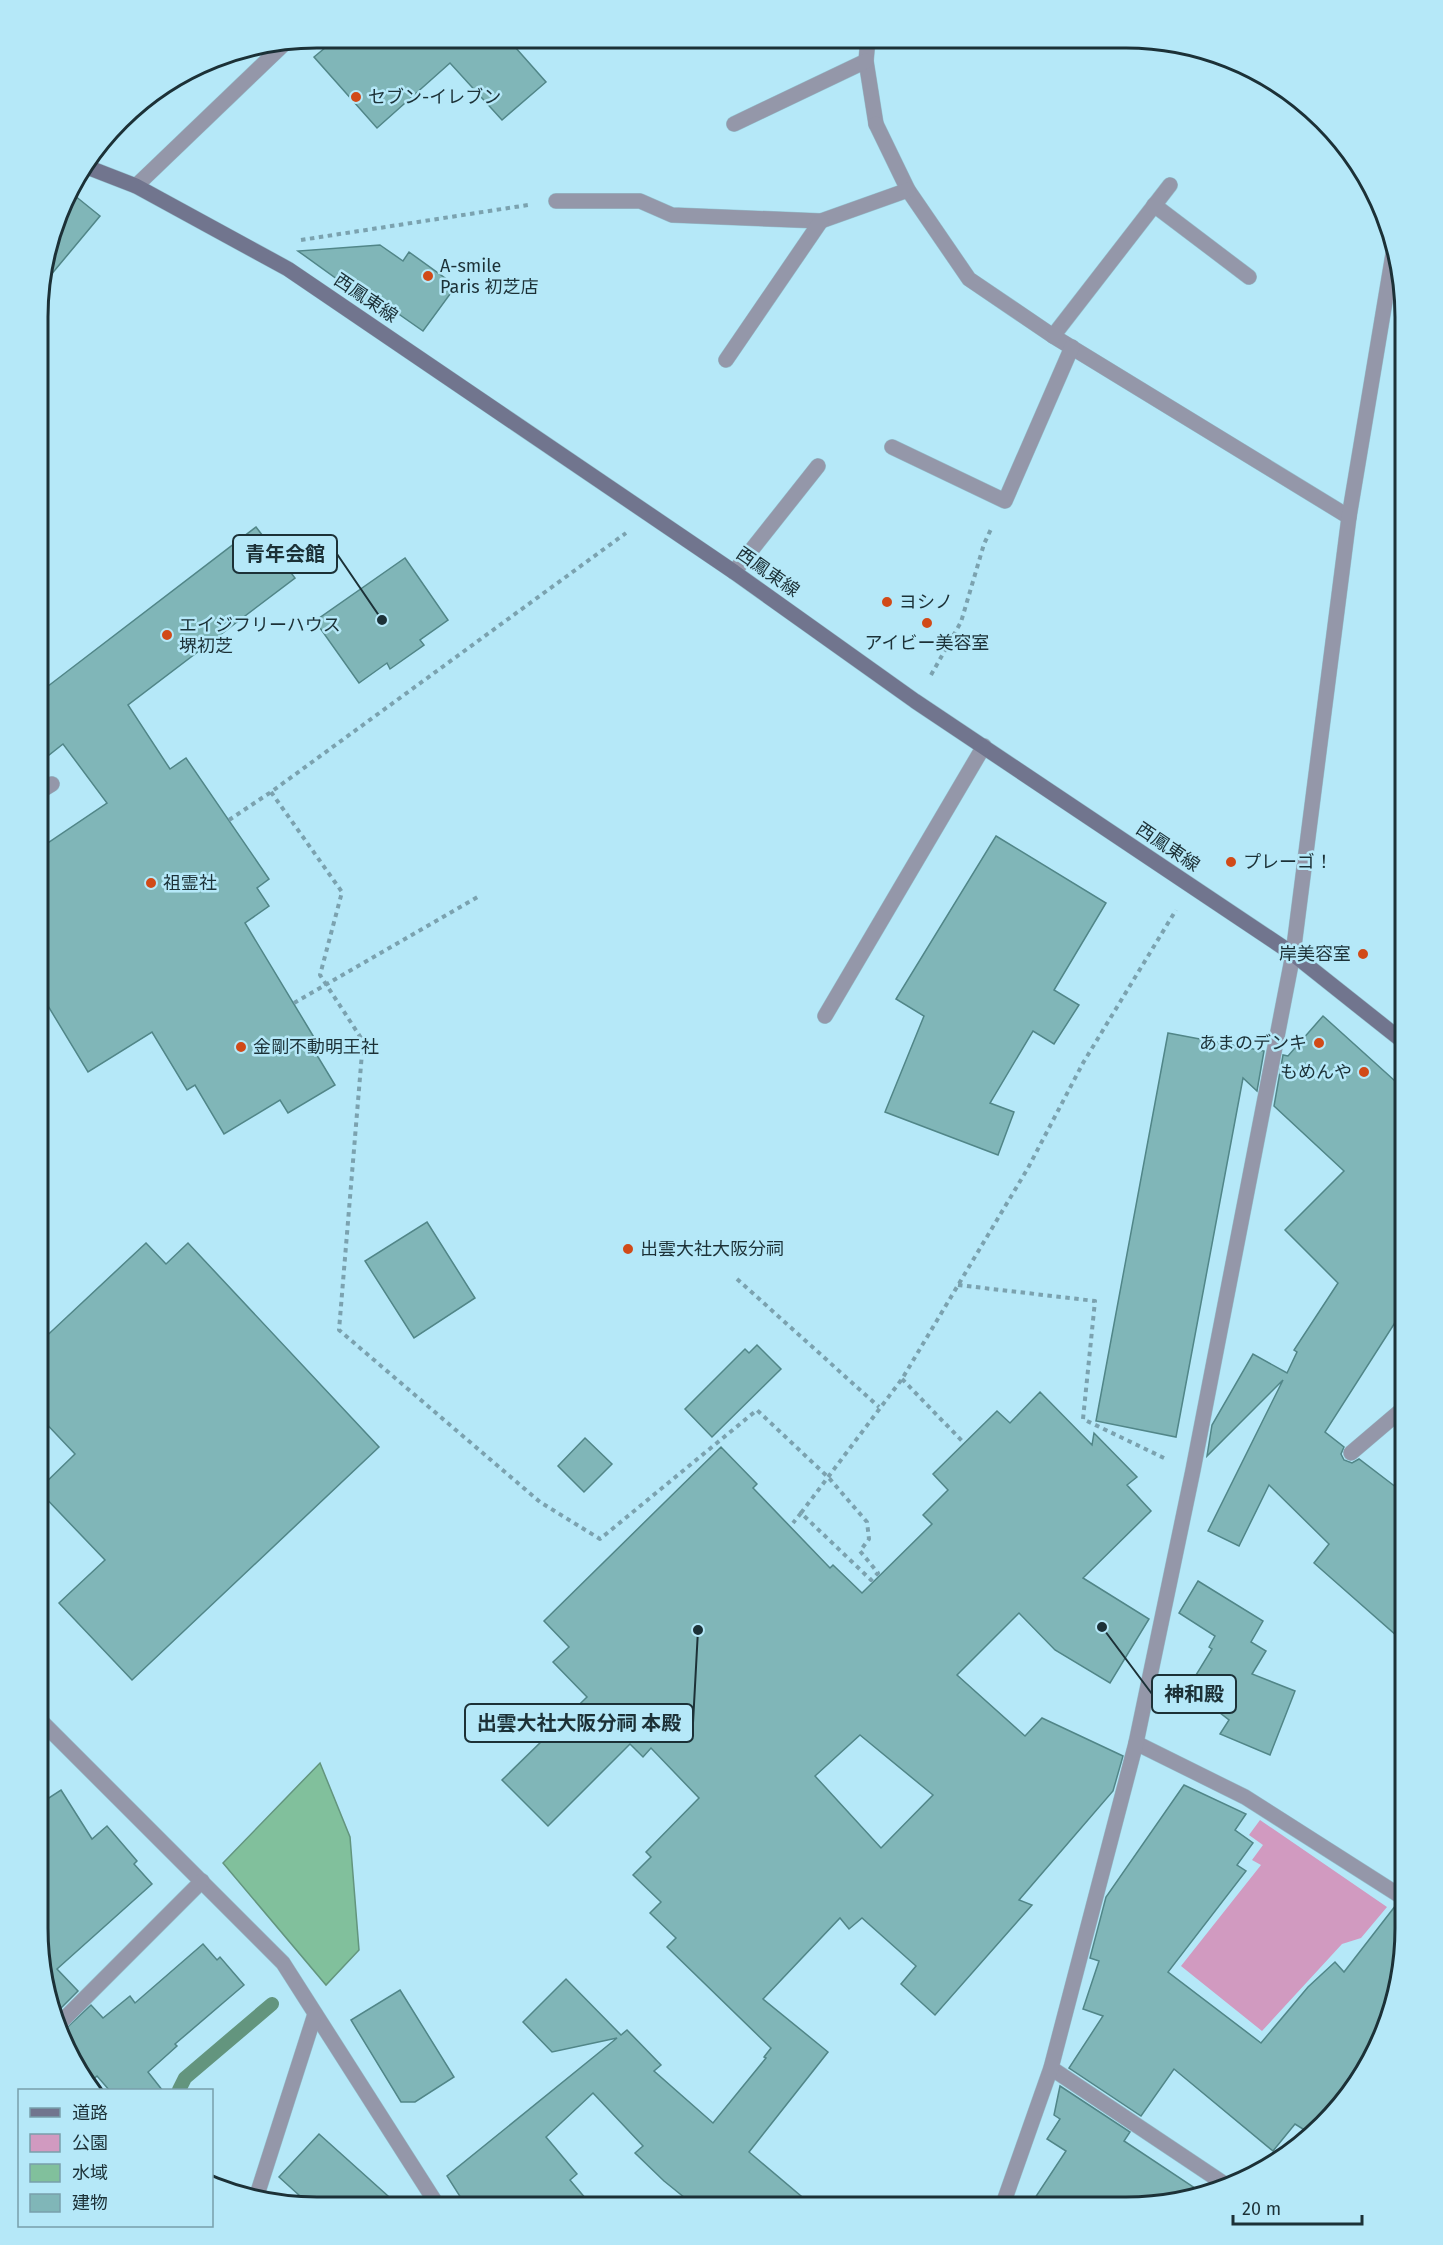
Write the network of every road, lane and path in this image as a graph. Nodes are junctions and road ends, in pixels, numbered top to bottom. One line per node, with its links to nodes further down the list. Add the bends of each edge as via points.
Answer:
1 (867, 48): 3 (street)
2 (277, 51): 7 (street)
3 (866, 61): 4 (street); 8 (street, via 876,124)
4 (734, 124)
5 (92, 169): 7 (main road, 西鳳東線)
6 (1170, 185): 10 (street)
7 (136, 186): 12 (main road, 西鳳東線)
8 (908, 190): 11 (street); 15 (street, via 969,279)
9 (556, 201): 11 (street, via 640,201 672,215); 12 (path)
10 (1154, 205): 14 (street); 15 (street)
11 (821, 221): 17 (street)
12 (250, 248): 23 (main road, 西鳳東線, via 288,268)
13 (1391, 268): 21 (street)
14 (1249, 277)
15 (1053, 336): 16 (street)
16 (1072, 347): 20 (street); 21 (street)
17 (726, 360)
18 (892, 447): 20 (street)
19 (818, 466): 23 (street)
20 (1005, 501): 24 (path, via 984,544 961,622)
21 (1349, 517): 30 (street)
22 (626, 533): 26 (path)
23 (734, 572): 24 (main road, 西鳳東線)
24 (915, 701): 25 (main road, 西鳳東線)
25 (984, 746): 30 (main road, 西鳳東線); 33 (street)
26 (271, 792): 27 (path); 31 (path, via 342,892 320,975)
27 (228, 820)
28 (481, 895): 31 (path)
29 (1176, 909): 36 (path, via 1083,1063 1028,1168)
30 (1293, 954): 34 (main road, 西鳳東線); 42 (street)
31 (325, 984): 32 (path); 43 (path, via 363,1041 339,1330 540,1502 600,1539 757,1410)
32 (294, 1004)
33 (825, 1016)
34 (1395, 1035)
35 (737, 1279): 38 (path)
36 (958, 1285): 37 (path); 42 (path, via 1095,1301 1083,1419)
37 (902, 1379): 38 (path); 40 (path)
38 (879, 1407): 43 (path)
39 (1395, 1416): 41 (street)
40 (964, 1443)
41 (1351, 1453)
42 (1193, 1470): 47 (street)
43 (829, 1478): 44 (path); 44 (path, via 867,1522 869,1539 860,1551 878,1573 871,1580)
44 (801, 1513): 45 (path)
45 (793, 1523)
46 (48, 1728): 48 (street)
47 (1136, 1743): 49 (street, via 1245,1797); 52 (street)
48 (202, 1881): 50 (street, via 284,1963); 51 (street)
49 (1395, 1893)
50 (315, 2014): 54 (street); 55 (street)
51 (64, 2019)
52 (1051, 2068): 53 (street); 56 (street)
53 (1219, 2180)
54 (258, 2190)
55 (432, 2197)
56 (1006, 2197)

